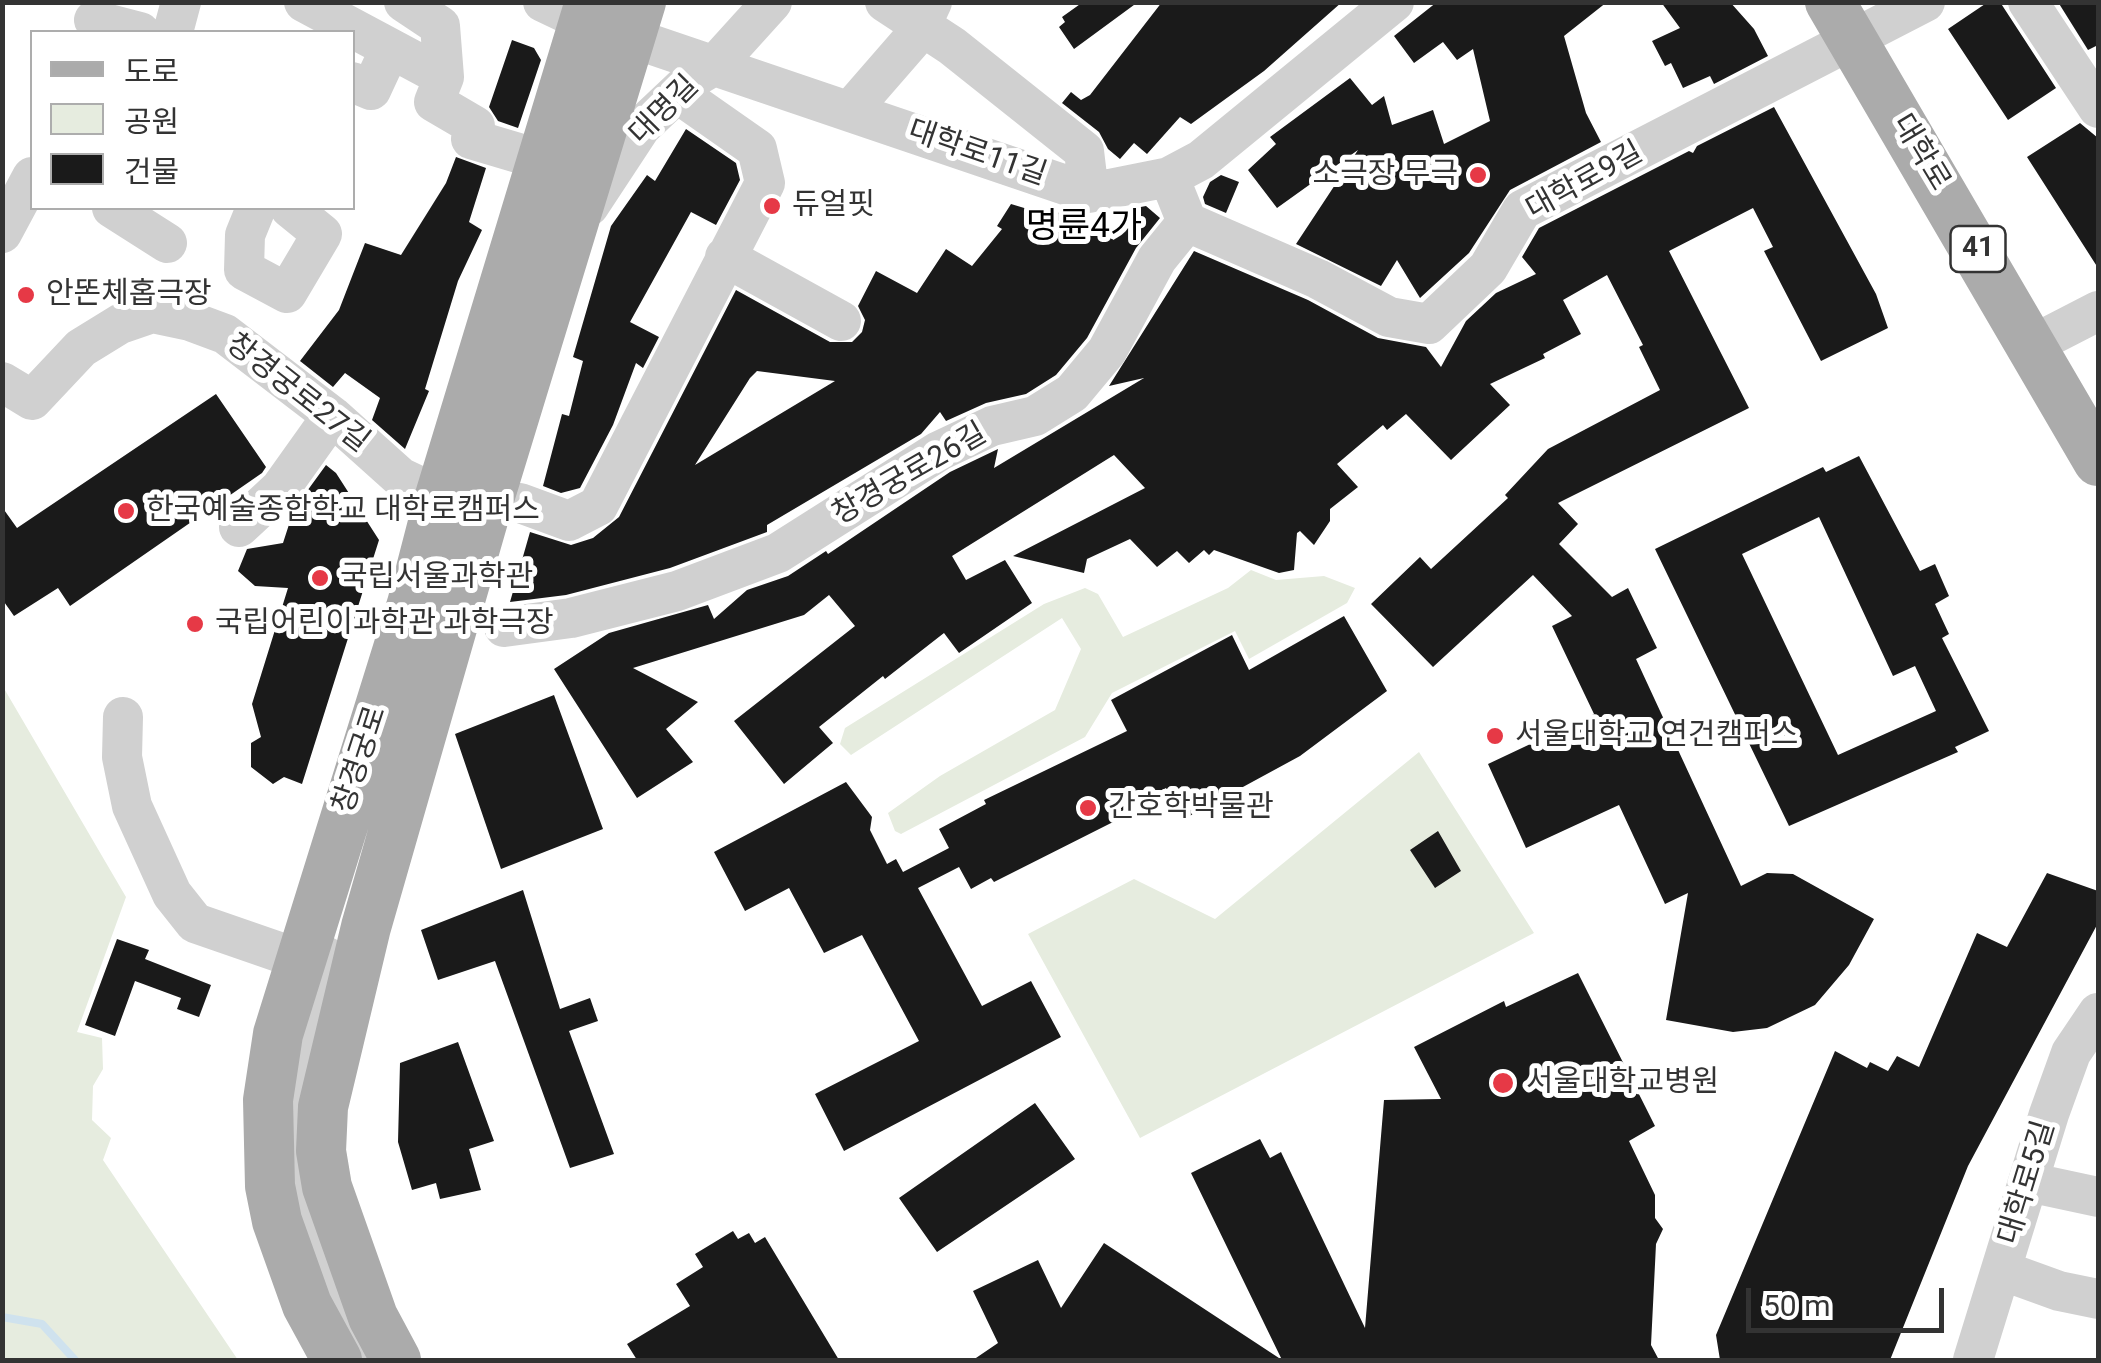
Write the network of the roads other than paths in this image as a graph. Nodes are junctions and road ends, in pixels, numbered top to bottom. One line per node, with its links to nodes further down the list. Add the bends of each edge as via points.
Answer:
1 (181, 2): 15 (street)
2 (390, 2): 18 (street)
3 (404, 2): 20 (street, via 440,26)
4 (772, 2): 19 (street, 대명길)
5 (885, 2): 11 (street)
6 (1926, 2): 13 (street)
7 (2028, 2): 23 (street)
8 (1380, 6): 26 (street, via 1201,160)
9 (321, 13): 16 (street)
10 (598, 13): 19 (street, 대학로11길); 25 (main road, 창경궁로); 33 (main road, 창경궁로)
11 (926, 13): 24 (street, via 917,34); 27 (street, via 1084,150)
12 (94, 18): 14 (street)
13 (1841, 22): 31 (street, 대학로9길, via 1522,210 1488,268 1429,324 1389,317); 37 (main road, 대학로 / 41)
14 (133, 30)
15 (174, 30)
16 (354, 30)
17 (355, 31): 18 (street)
18 (381, 44): 20 (street); 21 (street, via 370,90)
19 (715, 65): 22 (street, 대명길); 24 (street, 대학로11길)
20 (444, 77): 25 (street, via 434,102 476,126 471,139)
21 (355, 83)
22 (676, 93): 33 (street, 대명길, via 642,127); 34 (street, via 757,149 764,182)
23 (2098, 108)
24 (850, 111): 27 (street, 대학로11길)
25 (546, 162): 38 (main road, 창경궁로)
26 (1170, 177): 27 (street); 31 (street)
27 (1089, 193)
28 (117, 210): 32 (street)
29 (292, 210): 30 (street, via 322,234 288,293 244,270)
30 (250, 221)
31 (1186, 222): 45 (street, 창경궁로26길, via 1157,259 1107,351 1072,393 1035,416 992,426 939,452 778,554 677,591)
32 (160, 227)
33 (572, 231): 43 (main road, 창경궁로)
34 (724, 257): 36 (street); 43 (street, via 598,506 570,521)
35 (2098, 311): 37 (street)
36 (840, 321)
37 (2034, 344): 41 (main road, 대학로 / 41)
38 (488, 346): 42 (main road, 창경궁로); 54 (street, via 493,360 339,903 292,1101 295,1191 324,1280)
39 (2, 382): 40 (street, 창경궁로27길, via 32,400 81,348 152,312 224,334)
40 (332, 416): 42 (street, 창경궁로27길, via 400,477); 44 (street, via 280,488)
41 (2098, 461)
42 (440, 496): 47 (main road, 창경궁로)
43 (489, 498): 55 (main road, 창경궁로, via 366,927 323,1107 327,1187 372,1317)
44 (239, 527)
45 (504, 628)
46 (122, 717): 47 (street, via 132,806 172,894 195,923)
47 (300, 959): 53 (main road, 창경궁로, via 268,1100 270,1186 307,1305)
48 (2098, 1013): 49 (street, 대학로5길, via 2072,1053)
49 (2028, 1182): 50 (street); 51 (street, 대학로5길)
50 (2098, 1196)
51 (2001, 1270): 52 (street); 56 (street, 대학로5길)
52 (2098, 1299)
53 (337, 1360)
54 (362, 1360)
55 (396, 1360)
56 (1973, 1360)

